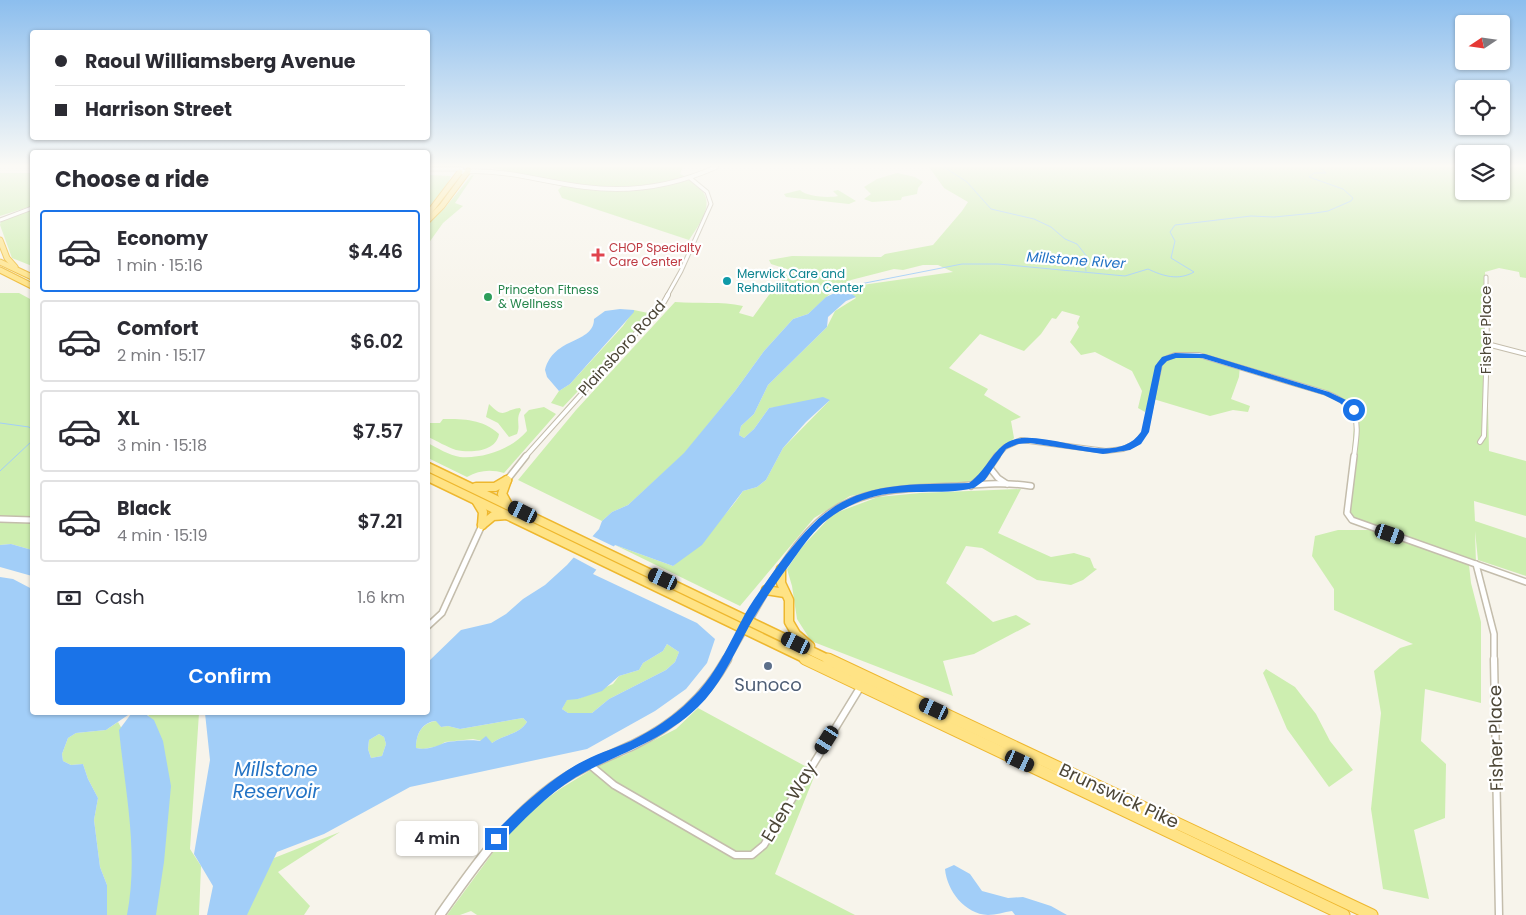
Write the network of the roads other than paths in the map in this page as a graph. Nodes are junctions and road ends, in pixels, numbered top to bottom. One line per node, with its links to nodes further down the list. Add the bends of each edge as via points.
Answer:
1 (28, 210): 3 (street)
2 (708, 210): 17 (street, Plainsboro Road, via 667,298)
3 (0, 219)
4 (0, 240): 6 (highway, via 7,258)
5 (0, 262): 6 (highway)
6 (16, 269): 8 (highway)
7 (0, 270): 10 (highway)
8 (30, 275)
9 (1486, 277): 11 (street, Fisher Place)
10 (30, 285)
11 (1487, 344): 12 (street); 13 (street, Fisher Place, via 1484,436)
12 (1526, 354)
13 (1480, 442)
14 (430, 468): 19 (highway)
15 (990, 468): 18 (street); 20 (street); 29 (street, via 1004,447 1017,441 1103,451 1133,445 1145,432 1160,364 1175,355 1199,355 1343,401 1352,409 1358,423 1347,513 1351,519)
16 (430, 478): 22 (highway)
17 (507, 480): 19 (highway, via 488,488); 23 (highway, via 502,494)
18 (1008, 484): 20 (street); 21 (street)
19 (466, 485): 23 (highway)
20 (971, 486): 30 (street, via 900,488 853,500 814,526)
21 (1031, 486)
22 (476, 500): 24 (highway); 27 (highway, via 483,512)
23 (508, 505): 28 (highway, via 566,532)
24 (510, 515): 27 (highway, via 493,516); 28 (highway)
25 (0, 519): 26 (street)
26 (30, 520)
27 (482, 525): 34 (street, via 442,612)
28 (580, 545): 35 (highway, Brunswick Pike)
29 (1476, 564): 31 (street); 42 (street, Fisher Place, via 1494,634)
30 (781, 569): 32 (street); 33 (highway)
31 (1526, 582)
32 (766, 590): 33 (highway); 35 (street)
33 (785, 593): 36 (highway, via 793,630)
34 (430, 624)
35 (745, 624): 36 (highway, Brunswick Pike); 37 (highway, Brunswick Pike); 38 (street, via 715,679 688,710 645,739)
36 (828, 658): 41 (highway, Brunswick Pike)
37 (861, 686): 38 (street, Eden Way, via 764,845 755,854 736,855 608,780); 40 (highway, Brunswick Pike)
38 (589, 764): 39 (street, via 556,784 508,826 477,862)
39 (440, 915)
40 (1344, 915)
41 (1372, 915)
42 (1499, 915)

